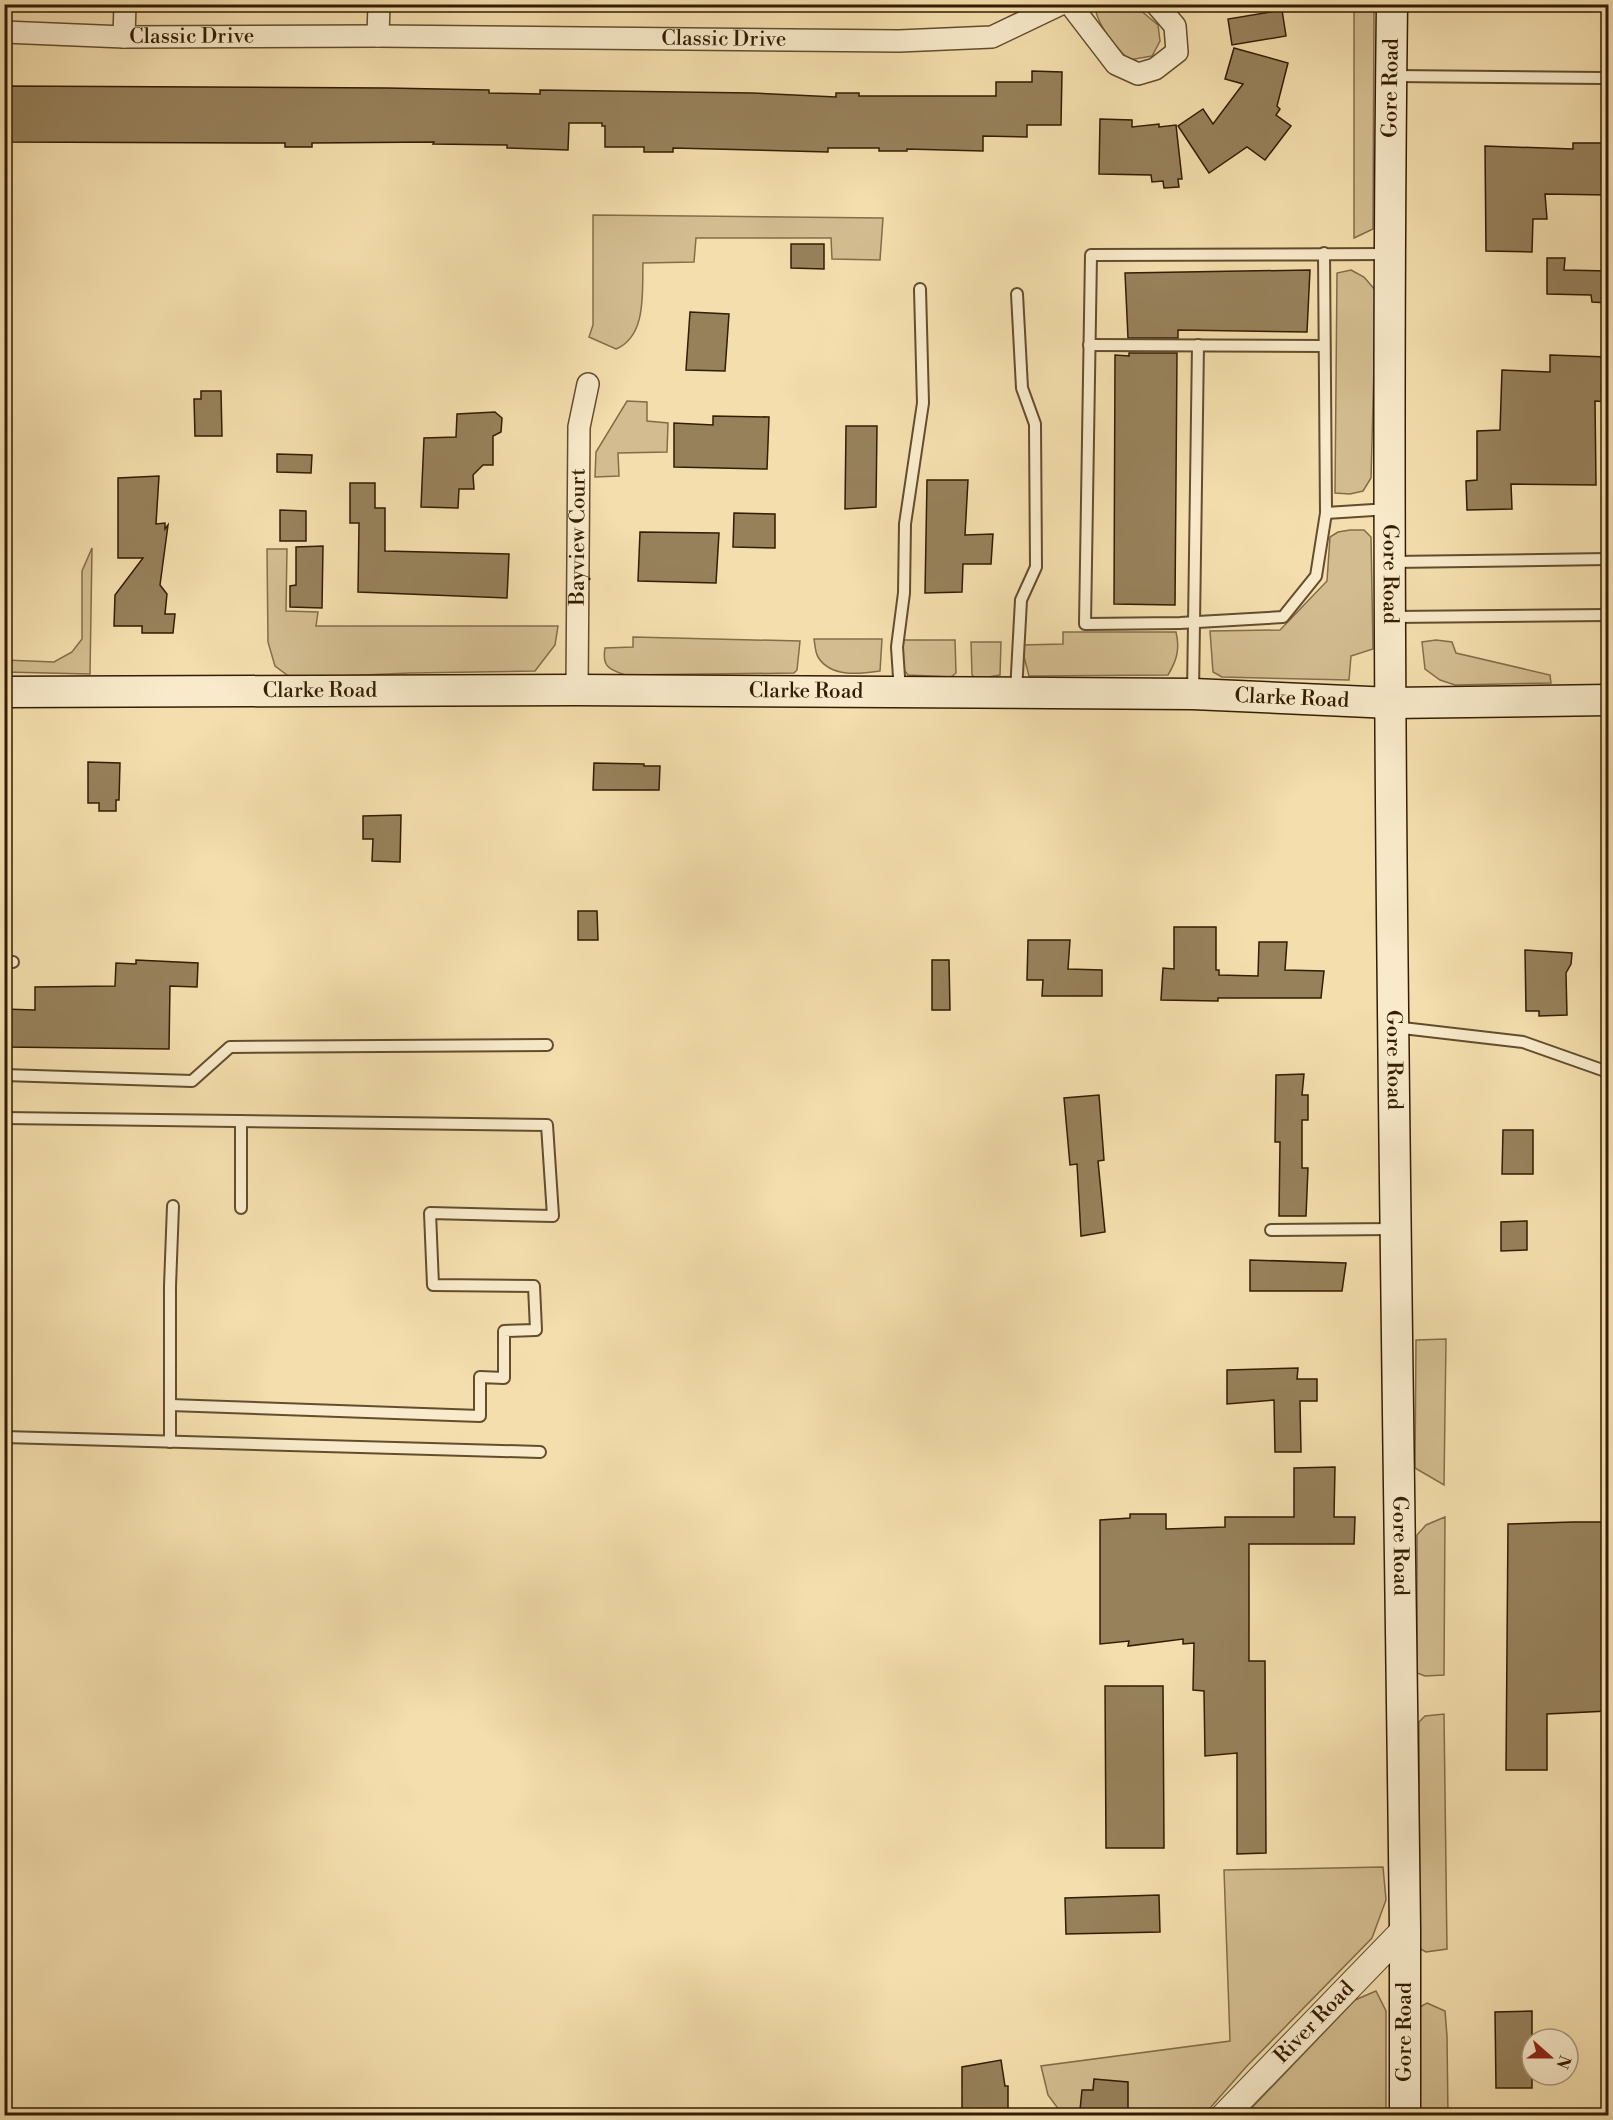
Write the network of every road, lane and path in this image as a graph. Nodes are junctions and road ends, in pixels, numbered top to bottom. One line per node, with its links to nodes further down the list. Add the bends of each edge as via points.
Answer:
1 (125, 4): 9 (street)
2 (379, 4): 8 (street)
3 (1061, 4): 8 (street, Classic Drive, via 992,37 899,42)
4 (1070, 4): 5 (street, via 1116,64 1138,74 1155,69 1177,52 1175,26)
5 (1156, 4)
6 (1392, 4): 10 (main road, Gore Road)
7 (4, 32): 9 (street, Classic Drive)
8 (378, 36): 9 (street, Classic Drive)
9 (124, 37)
10 (1391, 76): 11 (lane); 13 (main road, Gore Road)
11 (1602, 78)
12 (1323, 253): 13 (lane); 16 (lane, via 1091,255); 18 (lane)
13 (1389, 254): 20 (main road, Gore Road)
14 (920, 289): 29 (lane, via 923,403 905,524 904,593 897,647)
15 (1017, 294): 30 (lane, via 1022,388 1035,424 1036,567 1021,600)
16 (1089, 345): 17 (lane); 26 (lane, via 1085,624)
17 (1198, 345): 18 (lane); 26 (lane)
18 (1324, 346): 21 (lane)
19 (588, 384): 27 (street, Bayview Court, via 579,427)
20 (1389, 509): 21 (lane); 23 (main road, Gore Road)
21 (1326, 513): 26 (lane, via 1316,576 1283,617)
22 (1608, 559): 23 (lane)
23 (1389, 562): 25 (main road, Gore Road)
24 (1608, 615): 25 (lane)
25 (1389, 618): 33 (main road, Gore Road)
26 (1193, 622): 31 (lane)
27 (577, 690): 28 (main road, Clarke Road); 29 (main road, Clarke Road)
28 (4, 692)
29 (900, 692): 30 (main road, Clarke Road)
30 (1016, 693): 31 (main road, Clarke Road)
31 (1193, 694): 33 (main road, Clarke Road)
32 (1608, 700): 33 (main road, Clarke Road)
33 (1391, 703): 34 (main road, Gore Road)
34 (1394, 1027): 36 (lane, via 1523,1042); 42 (main road, Gore Road)
35 (547, 1044): 37 (lane, via 231,1047 192,1081)
36 (1608, 1072)
37 (4, 1076)
38 (4, 1118): 39 (lane)
39 (241, 1121): 41 (lane); 44 (lane, via 547,1125 553,1216 430,1213 433,1285 534,1286 536,1330 504,1331 504,1378 480,1377 480,1416)
40 (173, 1206): 44 (lane)
41 (241, 1208)
42 (1396, 1229): 43 (lane); 48 (main road, Gore Road)
43 (1271, 1230)
44 (170, 1405): 46 (lane)
45 (4, 1437): 46 (lane)
46 (170, 1442): 47 (lane)
47 (540, 1452)
48 (1405, 1929): 49 (street, River Road); 50 (main road, Gore Road)
49 (1224, 2115)
50 (1405, 2115)

